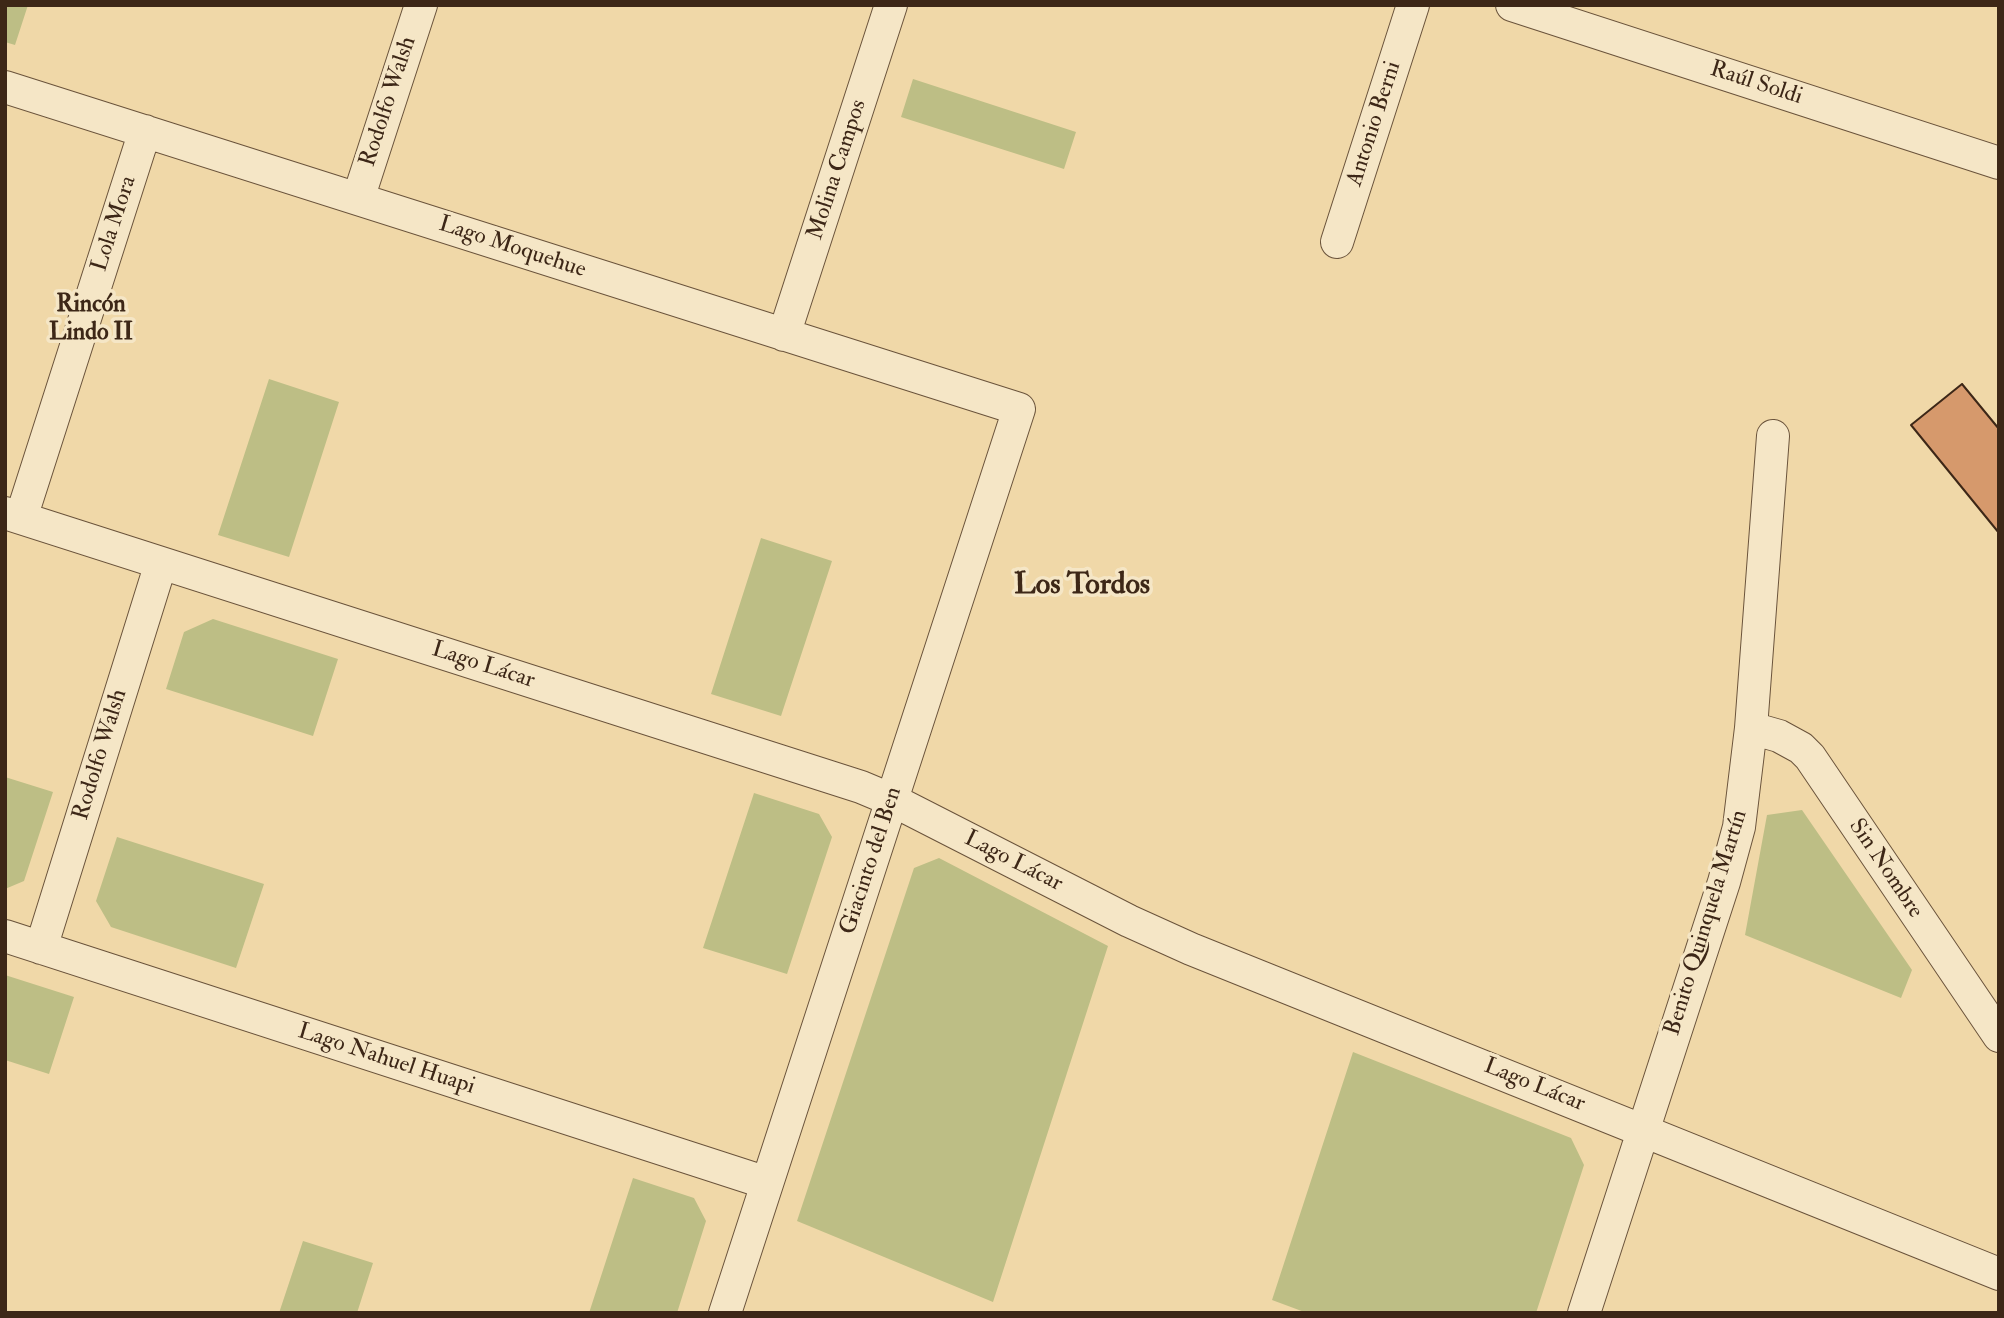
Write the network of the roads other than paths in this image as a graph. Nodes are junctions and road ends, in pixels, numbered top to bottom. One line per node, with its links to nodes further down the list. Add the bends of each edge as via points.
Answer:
1 (421, 5): 8 (street, Rodolfo Walsh)
2 (891, 5): 10 (street, Molina Campos)
3 (1413, 5): 9 (street, Antonio Berni)
4 (1512, 5): 7 (street, Raúl Soldi)
5 (5, 87): 6 (street, Lago Moquehue)
6 (145, 131): 8 (street, Lago Moquehue); 13 (street, Lola Mora)
7 (1999, 163)
8 (358, 199): 10 (street, Lago Moquehue)
9 (1337, 242)
10 (784, 335): 11 (street, Lago Moquehue)
11 (1019, 410): 16 (street, Giacinto del Ben)
12 (1773, 436): 15 (street, Benito Quinquela Martín)
13 (13, 515): 14 (street, Lago Lácar)
14 (161, 563): 16 (street, Lago Lácar); 18 (street, Rodolfo Walsh)
15 (1751, 728): 19 (street, Sin Nombre, via 1779,736 1810,757); 20 (street, Benito Quinquela Martín, via 1744,800 1732,854)
16 (892, 800): 20 (street, Lago Lácar, via 1191,949); 21 (street, Giacinto del Ben)
17 (5, 936): 18 (street, Lago Nahuel Huapi)
18 (41, 948): 21 (street, Lago Nahuel Huapi)
19 (1999, 1036)
20 (1643, 1130): 22 (street, Lago Lácar); 24 (street, Benito Quinquela Martín)
21 (767, 1183): 23 (street, Giacinto del Ben)
22 (1999, 1274)
23 (725, 1313)
24 (1584, 1313)

